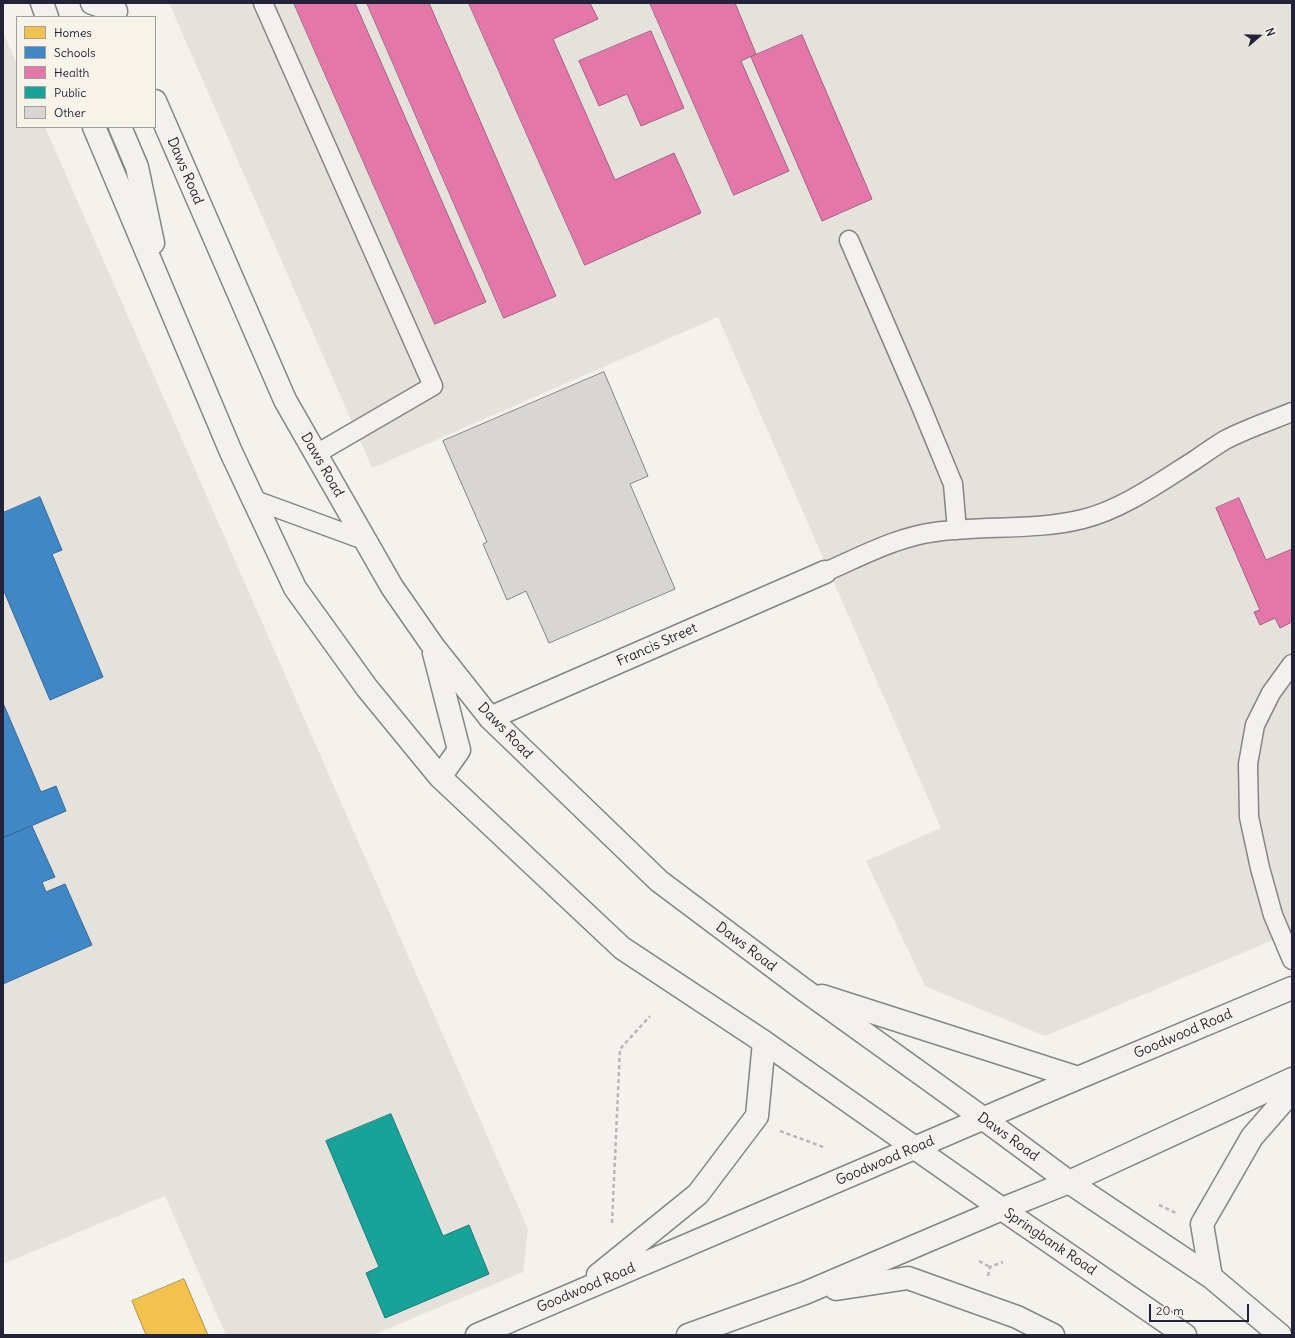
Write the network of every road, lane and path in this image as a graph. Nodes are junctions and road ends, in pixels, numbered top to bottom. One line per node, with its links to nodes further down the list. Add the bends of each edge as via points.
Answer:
1 (42, 3): 5 (main road)
2 (92, 3): 4 (main road)
3 (263, 3): 12 (lane, via 433,386)
4 (119, 9)
5 (48, 16)
6 (156, 103): 12 (main road, Daws Road, via 268,363 285,400)
7 (94, 128): 10 (main road)
8 (120, 128): 10 (main road, via 137,167)
9 (849, 240): 14 (lane, via 953,484)
10 (164, 293): 13 (main road)
11 (1292, 412): 14 (lane, via 1225,440 1156,485 1118,506 1083,518 1057,523)
12 (316, 454): 15 (main road, Daws Road)
13 (252, 498): 15 (lane); 20 (main road, via 295,588 367,688)
14 (957, 530): 16 (lane, via 906,538)
15 (364, 540): 17 (main road, Daws Road)
16 (825, 572): 19 (main road, Francis Street)
17 (432, 646): 19 (main road, Daws Road); 20 (main road, via 459,750)
18 (1292, 664): 21 (lane, via 1271,693 1255,725 1248,764 1249,817 1260,868 1273,915)
19 (490, 718): 23 (main road, Daws Road, via 659,881)
20 (440, 777): 25 (main road, via 622,948)
21 (1292, 960)
22 (1292, 988): 26 (main road, Goodwood Road)
23 (803, 989): 26 (main road); 29 (main road, Daws Road)
24 (650, 1016): 37 (path, via 620,1049)
25 (764, 1042): 32 (main road); 43 (main road, via 757,1116 698,1194)
26 (1078, 1078): 29 (main road, Goodwood Road)
27 (1292, 1078): 33 (main road)
28 (1292, 1094): 41 (main road, via 1252,1137 1202,1224)
29 (984, 1119): 32 (main road, Goodwood Road); 33 (main road, Daws Road)
30 (776, 1130): 31 (path)
31 (826, 1148)
32 (915, 1148): 35 (main road, Springbank Road); 43 (main road, Goodwood Road)
33 (1069, 1182): 35 (main road); 41 (main road)
34 (1154, 1203): 36 (path)
35 (1002, 1209): 44 (main road); 48 (main road, Springbank Road)
36 (1182, 1215)
37 (612, 1223)
38 (979, 1261): 40 (path)
39 (1003, 1262): 40 (path)
40 (990, 1267): 42 (path)
41 (1211, 1277): 49 (main road)
42 (987, 1280)
43 (578, 1291): 45 (main road, Goodwood Road)
44 (805, 1293): 46 (main road); 47 (main road, via 908,1278 1017,1318)
45 (477, 1335)
46 (688, 1335)
47 (1053, 1335)
48 (1185, 1335)
49 (1280, 1335)

